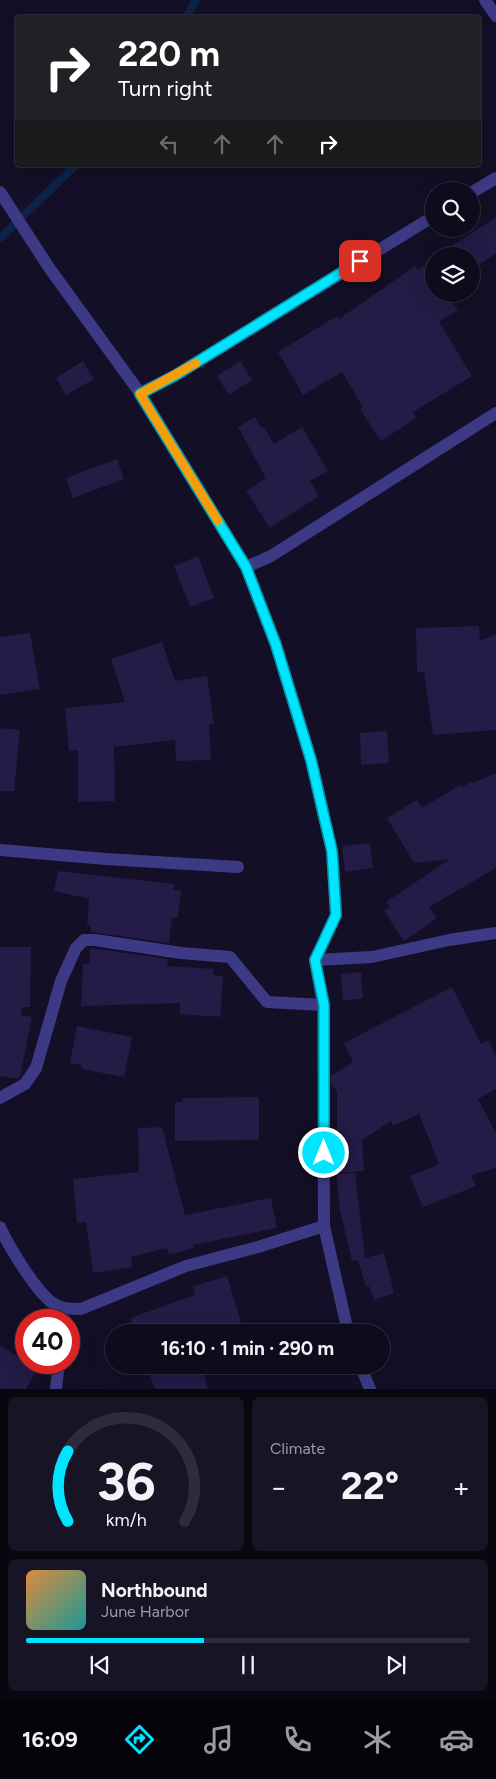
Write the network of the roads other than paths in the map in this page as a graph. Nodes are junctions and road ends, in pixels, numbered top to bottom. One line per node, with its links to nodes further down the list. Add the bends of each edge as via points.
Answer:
1 (484, 0): 2 (street)
2 (496, 16)
3 (496, 178): 4 (street)
4 (480, 188)
5 (0, 192): 7 (street)
6 (425, 222): 7 (street)
7 (140, 394): 9 (street)
8 (496, 413): 9 (street, via 271,556)
9 (246, 567): 13 (street, via 276,645 308,751 332,851 336,915)
10 (0, 850): 11 (street)
11 (238, 867)
12 (496, 933): 13 (street, via 372,957)
13 (315, 960): 14 (street)
14 (324, 1005): 15 (street, via 267,1002 230,957 84,940 76,948 62,981 36,1068 25,1084); 16 (street)
15 (0, 1098)
16 (324, 1226): 19 (street, via 186,1266); 20 (street)
17 (0, 1227): 18 (street, via 33,1281)
18 (59, 1309)
19 (80, 1309)
20 (346, 1324)
21 (58, 1374): 23 (street)
22 (364, 1374): 24 (street)
23 (56, 1389)
24 (370, 1389)

